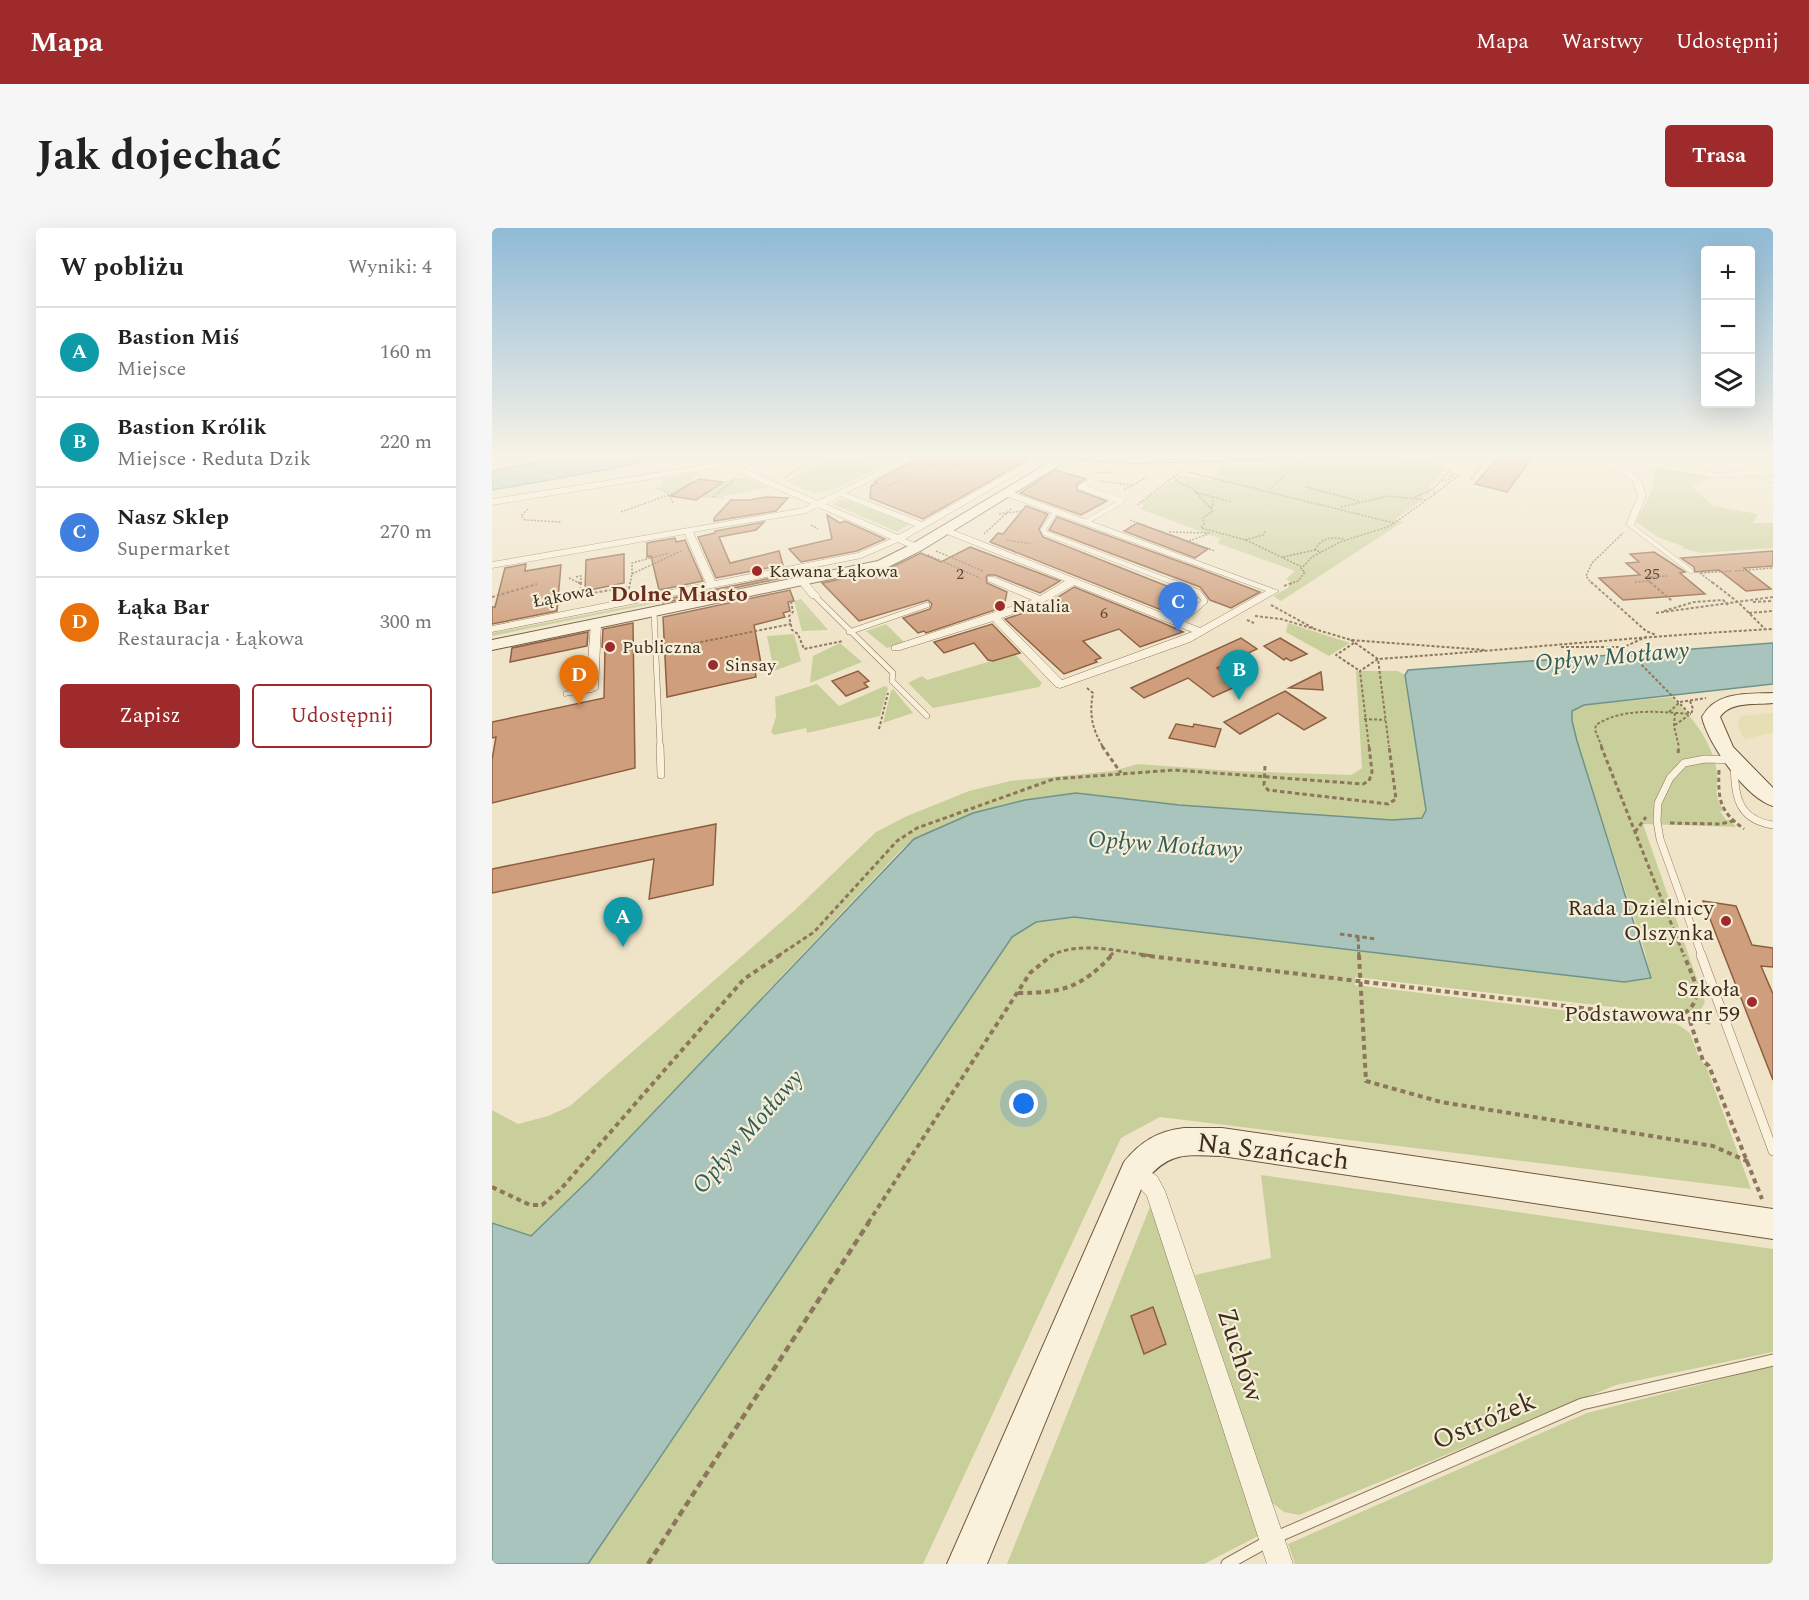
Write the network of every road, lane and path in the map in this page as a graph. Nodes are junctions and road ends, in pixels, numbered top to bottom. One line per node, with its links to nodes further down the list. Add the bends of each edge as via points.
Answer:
1 (522, 517): 16 (path)
2 (763, 517): 23 (street)
3 (851, 517): 28 (street)
4 (902, 517): 20 (street)
5 (936, 517): 20 (street, Łąkowa)
6 (967, 517): 24 (street, Łąkowa)
7 (1001, 517): 29 (path)
8 (1052, 517): 76 (lane, via 1045,532 1198,592 1205,601)
9 (1072, 517): 17 (street)
10 (1094, 517): 17 (lane)
11 (1204, 517): 27 (path, via 1201,528)
12 (1374, 517): 18 (path)
13 (1402, 517): 18 (path)
14 (1633, 517): 21 (street)
15 (1130, 520): 26 (path)
16 (561, 522)
17 (1086, 522): 57 (street)
18 (1394, 523): 31 (path)
19 (811, 525): 22 (path)
20 (922, 525): 28 (street, Łąkowa)
21 (1630, 525): 43 (lane); 85 (path, via 1592,563 1586,576 1646,631)
22 (818, 529)
23 (688, 531): 40 (street); 58 (street)
24 (945, 531): 34 (street, Łąkowa); 50 (street)
25 (1266, 531): 30 (path)
26 (1164, 532): 27 (path); 32 (path)
27 (1213, 532): 30 (path); 32 (path)
28 (900, 538): 34 (street); 58 (street, Łąkowa, via 845,560)
29 (978, 539)
30 (1245, 540): 39 (path)
31 (1346, 540): 35 (path, via 1324,539); 37 (path)
32 (1189, 541): 36 (path)
33 (687, 548): 38 (path)
34 (918, 549): 49 (path); 52 (street, Łąkowa, via 872,567)
35 (1315, 550): 37 (path); 39 (path)
36 (1215, 551)
37 (1322, 552): 41 (path)
38 (673, 553): 45 (path); 45 (path, via 632,563)
39 (1282, 557): 41 (path)
40 (492, 565)
41 (1302, 567): 57 (path, via 1305,572 1298,581)
42 (1773, 568): 44 (path)
43 (1692, 569): 44 (path)
44 (1701, 573): 68 (path)
45 (632, 574): 56 (path)
46 (1668, 576): 51 (path, via 1644,577)
47 (576, 577): 55 (path, via 581,576)
48 (569, 578): 55 (path)
49 (989, 580): 63 (street)
50 (1073, 581): 63 (street); 76 (street)
51 (1649, 581): 53 (path); 65 (path)
52 (803, 582): 58 (street, Łąkowa); 59 (street)
53 (1635, 582)
54 (537, 584): 62 (path)
55 (581, 584): 56 (path, via 580,592 586,594)
56 (630, 586): 60 (path)
57 (1278, 588): 84 (street)
58 (711, 591): 72 (street, Łąkowa); 79 (street, Łąkowa)
59 (815, 596): 83 (lane)
60 (626, 597)
61 (1773, 597): 68 (path)
62 (492, 598)
63 (1041, 600): 75 (street)
64 (791, 601): 78 (path)
65 (1672, 601)
66 (1773, 601): 68 (path)
67 (1268, 603): 82 (path)
68 (1739, 603): 70 (path); 73 (path)
69 (927, 605): 83 (lane)
70 (1728, 605): 70 (path, via 1723,600 1694,602 1656,613)
71 (1773, 611): 73 (path)
72 (654, 612): 77 (street, Łąkowa); 93 (lane)
73 (1749, 613): 80 (path)
74 (1248, 614): 82 (path)
75 (994, 616): 84 (street, via 1060,685); 92 (street)
76 (1179, 623): 84 (street)
77 (596, 624): 89 (street, Łąkowa); 99 (street, via 592,689)
78 (791, 624): 87 (path, via 804,649); 93 (path)
79 (492, 629)
80 (1765, 629): 81 (path); 85 (path)
81 (1773, 629)
82 (1315, 630): 88 (path)
83 (849, 632): 87 (lane)
84 (1202, 632)
85 (1656, 635): 86 (path)
86 (1648, 636): 90 (path); 91 (path)
87 (856, 638): 97 (lane, via 893,673)
88 (1352, 641): 94 (path); 95 (path); 96 (path, via 1336,655)
89 (492, 645)
90 (1547, 646): 91 (path); 94 (path)
91 (1624, 647): 101 (path)
92 (896, 648)
93 (656, 651): 113 (lane)
94 (1491, 651): 95 (path)
95 (1378, 659): 96 (path); 106 (path)
96 (1360, 671): 105 (path)
97 (892, 681): 104 (lane); 108 (path)
98 (1093, 693): 112 (path, via 1089,708 1095,735)
99 (568, 694)
100 (1773, 698): 109 (street, via 1737,701 1711,713 1712,730)
101 (1680, 702): 102 (path); 103 (path); 103 (path, via 1690,701)
102 (1675, 711): 103 (path); 107 (path); 119 (path, via 1607,718 1596,725 1597,737)
103 (1691, 714): 107 (path)
104 (927, 716)
105 (1364, 719): 106 (path); 114 (path, via 1372,772 1369,781 1353,784)
106 (1385, 720): 114 (path, via 1396,799 1388,804 1268,790)
107 (1674, 726): 110 (path)
108 (879, 729)
109 (1734, 760): 110 (lane); 115 (street); 118 (lane, via 1736,798 1760,825)
110 (1681, 765): 117 (lane, via 1663,788)
111 (1265, 766): 114 (path)
112 (1121, 773): 114 (path, via 1192,770); 133 (path, via 1048,780 906,834 814,932 744,979 560,1190 542,1204 530,1205)
113 (661, 775)
114 (1264, 776)
115 (1773, 799)
116 (1733, 821): 117 (path)
117 (1657, 822): 130 (lane, via 1667,863)
118 (1773, 825)
119 (1641, 847): 120 (path); 127 (path, via 1698,996 1694,1006)
120 (1650, 848)
121 (1340, 934): 122 (path)
122 (1358, 937): 123 (path); 125 (path)
123 (1376, 939)
124 (1114, 952): 125 (path); 126 (path, via 1094,975 1076,986 1055,992); 126 (path, via 1066,949 1043,958)
125 (1360, 981): 127 (path); 131 (path, via 1366,1081 1441,1102 1713,1146)
126 (1018, 993): 137 (path)
127 (1679, 1017): 128 (path)
128 (1690, 1021): 129 (path); 131 (path)
129 (1713, 1023)
130 (1773, 1151)
131 (1749, 1162): 134 (path)
132 (1134, 1172): 134 (street, Na Szańcach, via 1160,1146 1182,1141 1222,1142); 136 (street, Zuchów, via 1155,1191); 138 (street, Na Szańcach)
133 (492, 1187)
134 (1769, 1216)
135 (1773, 1360): 136 (lane, Ostróżek, via 1582,1404)
136 (1272, 1539): 139 (lane, Ostróżek); 140 (street, Zuchów)
137 (648, 1564)
138 (968, 1564)
139 (1227, 1564)
140 (1280, 1564)

